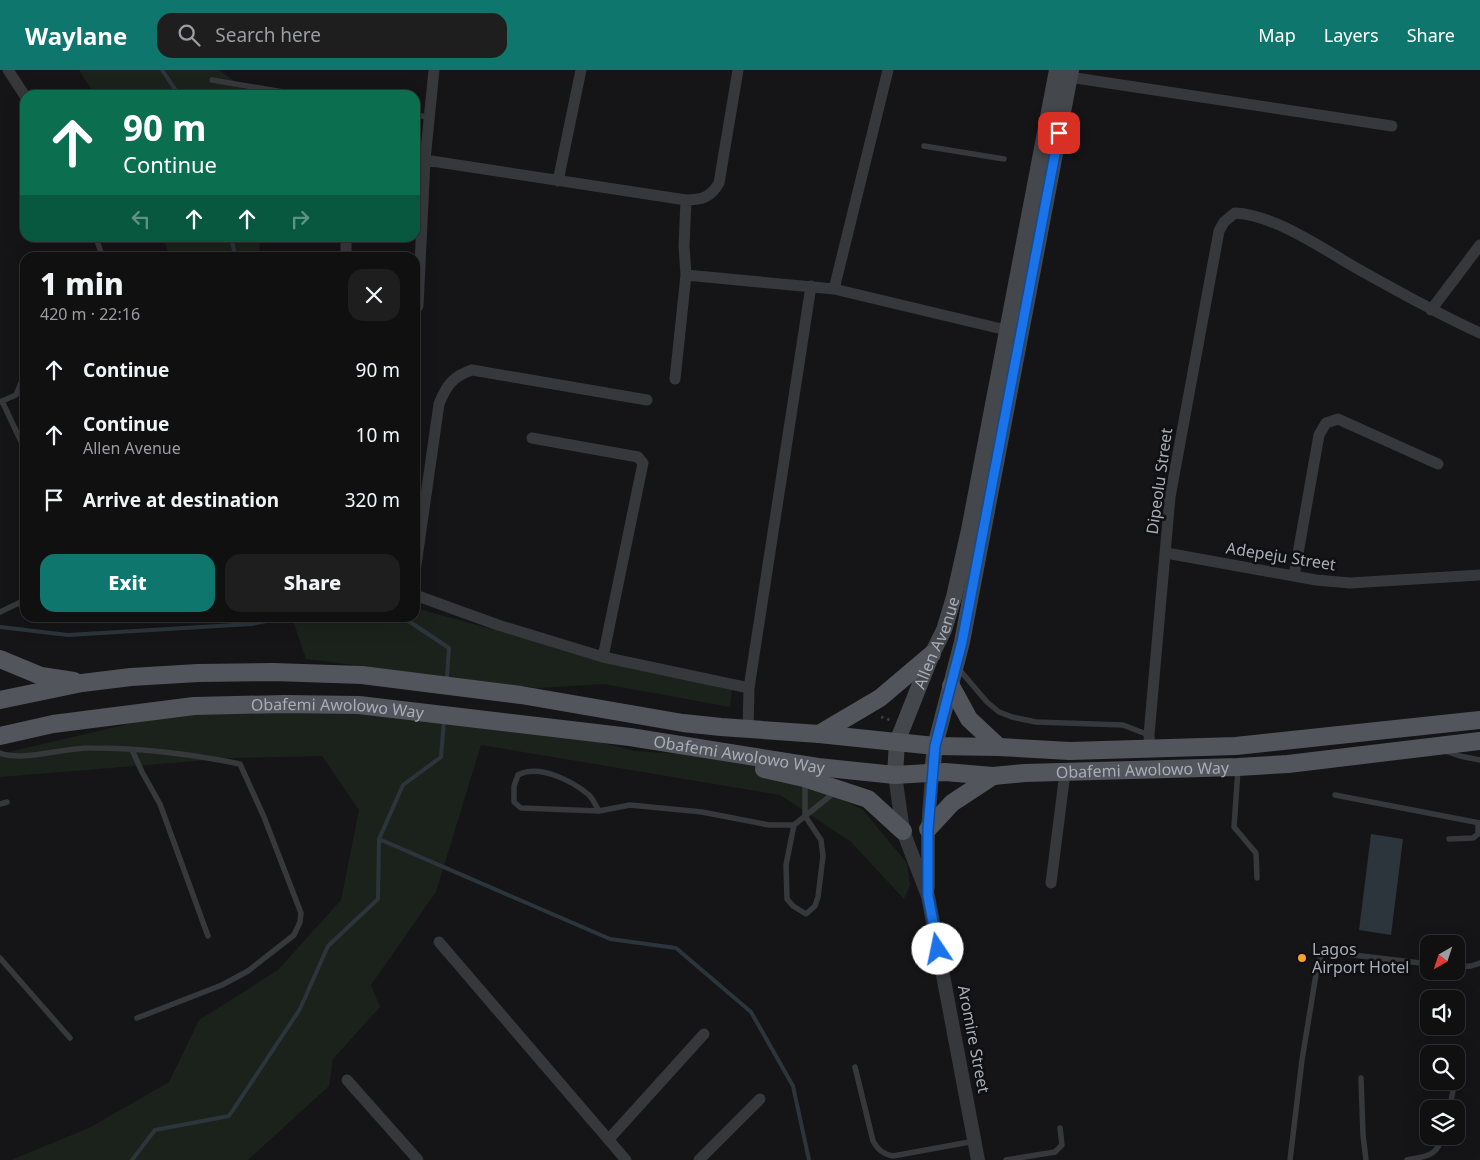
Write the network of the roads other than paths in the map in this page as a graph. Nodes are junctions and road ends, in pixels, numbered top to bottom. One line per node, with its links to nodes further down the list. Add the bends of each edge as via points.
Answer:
1 (8, 70): 8 (street)
2 (434, 70): 11 (street)
3 (582, 70): 16 (street)
4 (738, 70): 17 (street, via 719,183 706,197)
5 (888, 70): 22 (street)
6 (1066, 72): 12 (street); 24 (main road, Allen Avenue); 45 (main road, Allen Avenue, via 1005,422)
7 (212, 80): 9 (lane)
8 (21, 90)
9 (271, 90)
10 (420, 115): 11 (lane)
11 (428, 117): 15 (street)
12 (1392, 126)
13 (924, 146): 14 (lane)
14 (1004, 159)
15 (425, 160): 16 (street); 20 (street)
16 (558, 181): 17 (street)
17 (686, 200): 19 (street)
18 (1480, 245): 23 (street)
19 (686, 275): 21 (street); 26 (street)
20 (420, 284)
21 (811, 286): 22 (street); 48 (street)
22 (834, 289): 24 (street)
23 (1432, 310): 25 (street); 36 (street, Dipeolu Street, via 1265,219 1235,213 1224,222 1219,231 1170,497)
24 (1006, 330): 42 (main road, Allen Avenue, via 954,597 944,630)
25 (1480, 333)
26 (675, 379)
27 (20, 385): 29 (lane)
28 (20, 393): 29 (lane)
29 (16, 395): 31 (lane)
30 (647, 400): 35 (street, via 472,370 462,373 451,380 440,404)
31 (1, 401): 33 (lane)
32 (532, 438): 43 (street, via 638,457 643,463)
33 (20, 440)
34 (1438, 464): 38 (street, via 1338,419 1326,423 1319,435)
35 (420, 538)
36 (1166, 553): 38 (street, Adepeju Street); 57 (street, Dipeolu Street)
37 (1480, 575): 38 (street, Adepeju Street, via 1350,583)
38 (1294, 576)
39 (420, 597): 43 (street)
40 (20, 602): 41 (lane)
41 (0, 612)
42 (932, 654): 52 (main road, via 880,698); 56 (main road, Allen Avenue)
43 (603, 657): 48 (street)
44 (0, 659): 46 (main road, via 42,676)
45 (956, 665): 47 (main road, Allen Avenue); 57 (lane, via 999,712 1036,722 1123,725)
46 (82, 683): 49 (main road, Obafemi Awolowo Way); 51 (main road, Obafemi Awolowo Way, via 198,673 362,675 521,695 683,723)
47 (951, 686): 58 (main road, Allen Avenue); 59 (main road, via 970,719)
48 (749, 688): 51 (street)
49 (0, 700)
50 (1480, 720): 57 (main road, Obafemi Awolowo Way, via 1236,746)
51 (748, 730): 52 (main road, Obafemi Awolowo Way)
52 (819, 734): 56 (main road, Obafemi Awolowo Way)
53 (0, 736): 54 (main road, Obafemi Awolowo Way, via 53,724 194,706 284,704 360,705)
54 (630, 737): 67 (main road, Obafemi Awolowo Way, via 818,767); 69 (main road)
55 (1480, 741): 60 (main road, Obafemi Awolowo Way)
56 (897, 742): 58 (main road, Obafemi Awolowo Way); 67 (main road, Allen Avenue)
57 (1150, 742): 59 (main road, Obafemi Awolowo Way, via 1070,751)
58 (935, 746): 59 (main road, Obafemi Awolowo Way); 65 (main road, Allen Avenue)
59 (999, 747)
60 (1436, 748): 63 (lane); 64 (main road, Obafemi Awolowo Way)
61 (132, 750): 62 (lane, via 89,748 16,756); 84 (lane, via 160,804); 90 (lane, via 240,764 301,913 294,935 248,971 222,985)
62 (0, 752)
63 (1480, 760)
64 (1238, 767): 66 (main road, Obafemi Awolowo Way); 81 (lane, via 1234,827 1256,853)
65 (932, 773): 67 (main road, Obafemi Awolowo Way); 68 (main road, Obafemi Awolowo Way); 78 (street, Aromire Street)
66 (1065, 773): 68 (main road, Obafemi Awolowo Way); 82 (street)
67 (895, 775): 79 (street, Aromire Street)
68 (993, 776): 78 (main road, via 952,803)
69 (804, 778): 70 (main road); 75 (lane)
70 (839, 788): 75 (lane); 79 (main road, via 872,802)
71 (1335, 794): 76 (lane)
72 (7, 802): 73 (lane)
73 (0, 804)
74 (599, 812): 74 (lane, via 590,796 562,778 538,771 518,775 514,802 520,808); 77 (lane, via 630,805 702,812 769,825)
75 (805, 816): 77 (lane); 77 (lane, via 821,840 823,856 818,897 815,906 806,914 787,898 786,865)
76 (1479, 823): 80 (lane, via 1478,834 1473,838)
77 (794, 825)
78 (928, 829): 83 (street, Aromire Street)
79 (903, 831): 83 (street, Aromire Street)
80 (1449, 839)
81 (1257, 878)
82 (1051, 883)
83 (928, 896): 99 (street, Aromire Street)
84 (208, 936)
85 (439, 942): 98 (street)
86 (0, 958): 92 (lane)
87 (1420, 963): 106 (lane, via 1330,952 1322,954 1302,1060)
88 (1480, 963): 89 (lane)
89 (1465, 966)
90 (138, 1018)
91 (704, 1034): 98 (street)
92 (70, 1038)
93 (855, 1068): 99 (lane, via 873,1141 885,1155)
94 (1361, 1078): 107 (lane)
95 (348, 1080): 101 (street)
96 (760, 1100): 103 (street)
97 (1060, 1128): 105 (lane, via 1062,1145 1055,1152)
98 (609, 1139): 102 (street)
99 (975, 1141): 104 (street, Aromire Street)
100 (1440, 1145): 108 (lane, via 1431,1155)
101 (418, 1160)
102 (626, 1160)
103 (700, 1160)
104 (978, 1160)
105 (1006, 1160)
106 (1290, 1160)
107 (1366, 1160)
108 (1407, 1160)

